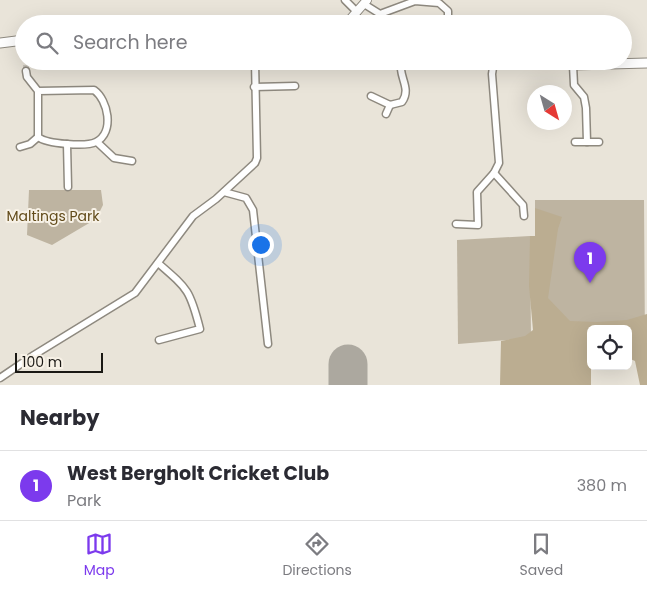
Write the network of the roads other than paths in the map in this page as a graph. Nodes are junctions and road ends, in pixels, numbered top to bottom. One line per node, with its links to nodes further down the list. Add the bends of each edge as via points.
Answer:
1 (345, 0): 3 (street)
2 (365, 2): 3 (street); 5 (street, via 374,12 383,14 410,2 439,3 446,8)
3 (357, 12): 4 (street)
4 (354, 15)
5 (447, 15)
6 (15, 41): 7 (main road)
7 (0, 43)
8 (632, 63): 9 (main road)
9 (647, 63)
10 (255, 70): 16 (street)
11 (399, 70): 19 (street, via 407,87 406,97 397,105)
12 (493, 70): 29 (street, via 500,156)
13 (574, 70): 24 (street, via 574,84 584,96)
14 (26, 71): 17 (street)
15 (295, 86): 16 (street)
16 (254, 87): 31 (street, via 257,158 245,174)
17 (38, 90): 21 (street); 22 (street, via 94,90 98,93 108,116)
18 (371, 96): 19 (street)
19 (390, 105): 20 (street)
20 (386, 114)
21 (38, 137): 26 (street, via 46,142); 27 (street)
22 (97, 142): 26 (street); 28 (street, via 114,158)
23 (575, 142): 24 (street)
24 (587, 142): 25 (street)
25 (599, 142)
26 (67, 144): 30 (street)
27 (20, 147)
28 (132, 161)
29 (494, 173): 32 (street, via 523,204); 33 (street, via 477,192 478,225)
30 (68, 187)
31 (224, 192): 34 (street, via 193,216); 36 (street, via 246,198 253,210)
32 (524, 216)
33 (456, 224)
34 (158, 263): 35 (street, via 184,286 192,299 200,330); 37 (street, via 135,294)
35 (159, 340)
36 (268, 344)
37 (0, 378)

